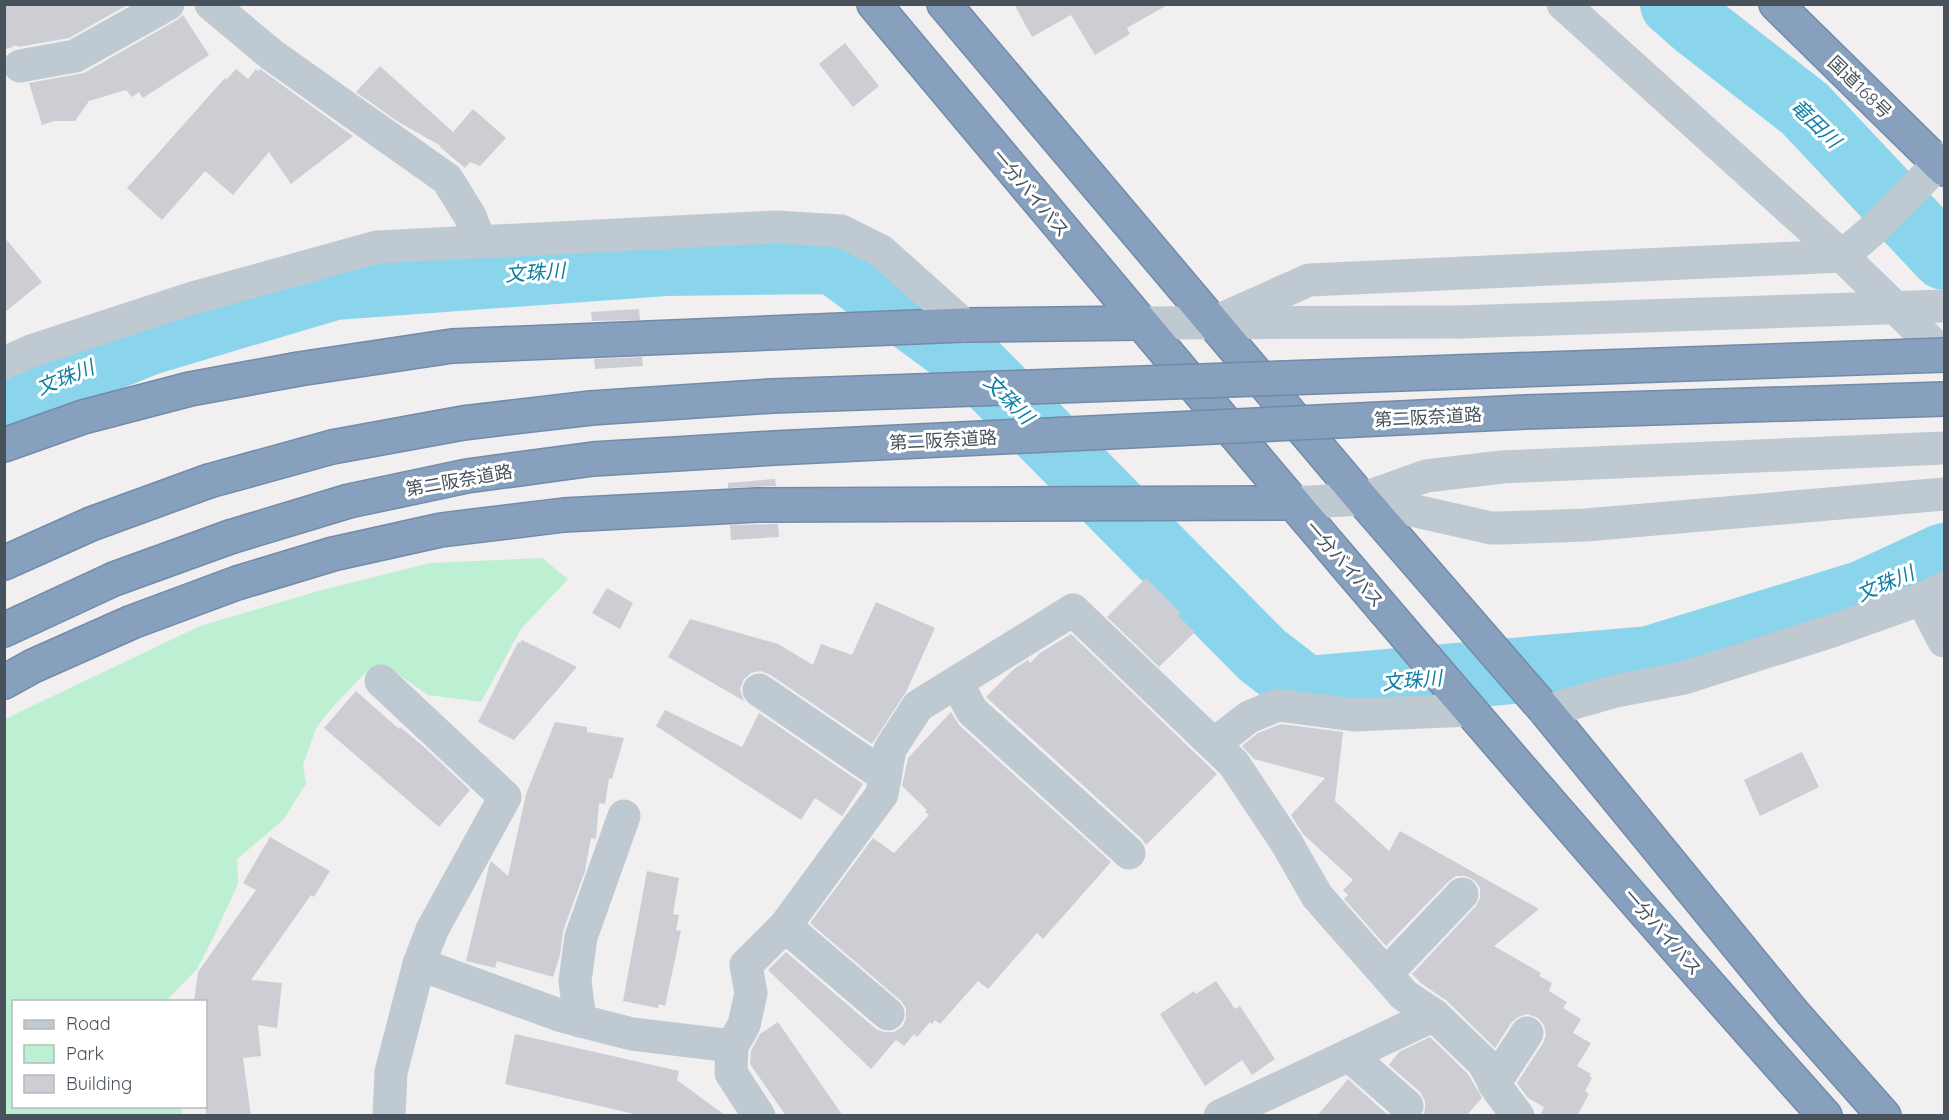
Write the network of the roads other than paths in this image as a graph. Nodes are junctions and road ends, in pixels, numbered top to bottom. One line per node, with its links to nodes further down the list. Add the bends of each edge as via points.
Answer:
1 (168, 4): 7 (street, via 75,56)
2 (211, 4): 9 (street, via 272,55 447,179 470,216)
3 (874, 4): 13 (highway, 一分バイパス)
4 (944, 4): 12 (highway)
5 (1563, 4): 10 (street)
6 (1776, 4): 8 (highway, 国道168号)
7 (20, 66)
8 (1942, 163): 10 (street)
9 (480, 242): 14 (street, via 776,226 841,231 881,251); 16 (street, via 377,247 192,298)
10 (1842, 256): 12 (street, via 1309,280); 15 (street)
11 (1944, 306): 12 (street, bridge, via 1460,322)
12 (1215, 322): 13 (street); 21 (highway)
13 (1140, 323): 14 (highway); 22 (highway, 一分バイパス)
14 (964, 325): 18 (highway, via 452,346 190,389 83,417)
15 (1944, 355): 23 (highway, bridge, via 772,396 591,408 463,423 332,447 209,481 92,524)
16 (4, 363)
17 (1944, 399): 25 (highway, 第二阪奈道路, bridge, via 1502,414 592,459 467,477 349,501 230,537 114,579)
18 (4, 445)
19 (1944, 448): 21 (street, via 1502,467 1426,476)
20 (1944, 494): 21 (street, via 1586,525 1501,528)
21 (1362, 499): 22 (street); 31 (highway)
22 (1292, 503): 28 (highway, via 758,505 564,515 441,530 333,554 237,583 132,622); 32 (highway, 一分バイパス)
23 (4, 563)
24 (1933, 593): 26 (street); 31 (street, via 1832,631 1684,678)
25 (4, 630)
26 (1944, 641)
27 (381, 681): 39 (street, via 505,797 432,930)
28 (4, 682)
29 (957, 684): 33 (street, via 1073,610); 34 (street, via 918,706 890,749); 36 (street, via 972,711)
30 (759, 690): 34 (street)
31 (1540, 705): 54 (highway, via 1793,1013)
32 (1470, 710): 33 (street, via 1354,715 1278,705 1250,717); 53 (highway, 一分バイパス)
33 (1214, 744): 40 (street, via 1234,764 1317,896)
34 (885, 776): 38 (street, via 882,794)
35 (624, 816): 43 (street, via 581,937 575,981)
36 (1129, 853)
37 (1462, 894): 40 (street)
38 (785, 926): 41 (street); 45 (street, via 746,965 751,993 744,1025)
39 (419, 964): 43 (street); 49 (street, via 391,1072)
40 (1387, 973): 42 (street, via 1404,994)
41 (888, 1014)
42 (1434, 1015): 46 (street); 47 (street, via 1484,1062)
43 (580, 1021): 45 (street, via 632,1034)
44 (1527, 1032): 47 (street)
45 (732, 1046): 50 (street, via 731,1073)
46 (1349, 1055): 48 (street); 51 (street)
47 (1494, 1084): 52 (street)
48 (1407, 1106)
49 (389, 1116)
50 (759, 1116)
51 (1220, 1116)
52 (1518, 1116)
53 (1825, 1116)
54 (1884, 1116)

